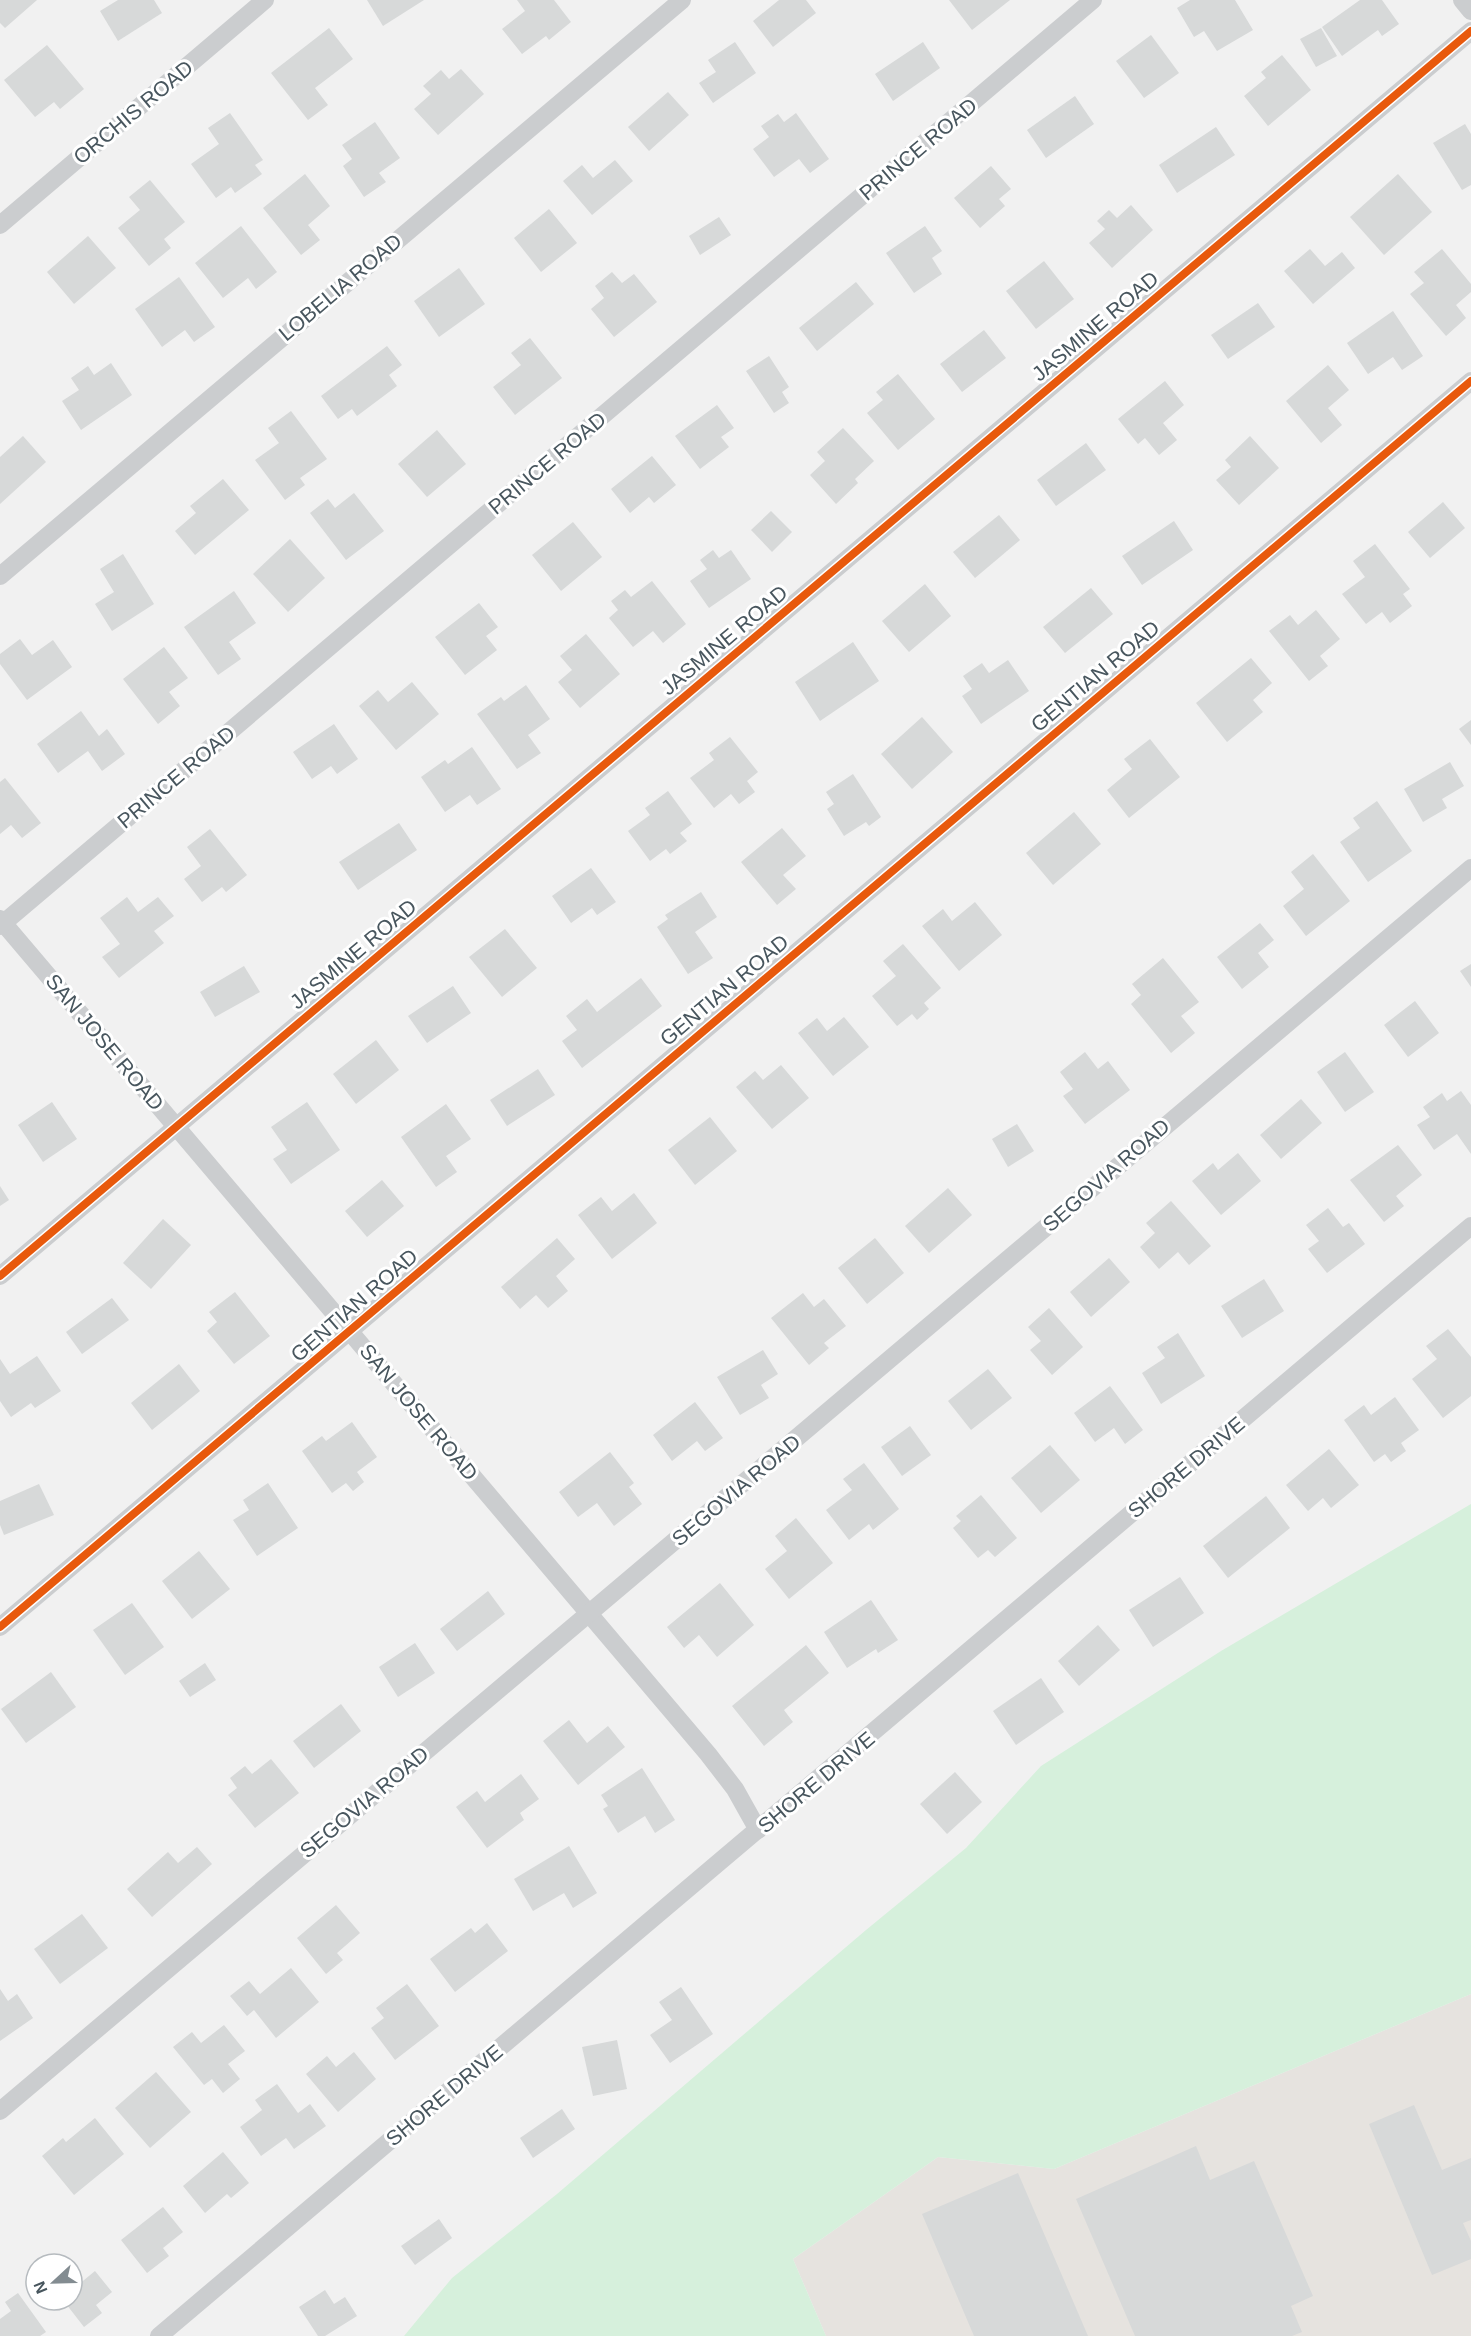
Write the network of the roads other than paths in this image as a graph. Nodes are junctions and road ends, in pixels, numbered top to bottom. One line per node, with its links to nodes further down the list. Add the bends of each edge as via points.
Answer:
1 (265, 0): 7 (street, ORCHIS ROAD)
2 (681, 0): 9 (street, LOBELIA ROAD)
3 (1094, 0): 11 (street, PRINCE ROAD)
4 (1462, 0): 5 (street)
5 (1471, 11)
6 (1471, 31): 12 (street, JASMINE ROAD)
7 (0, 225)
8 (1471, 381): 15 (street, GENTIAN ROAD)
9 (0, 576)
10 (1471, 868): 16 (street, SEGOVIA ROAD)
11 (1, 922): 12 (street, SAN JOSE ROAD)
12 (177, 1127): 14 (street, JASMINE ROAD); 15 (street, SAN JOSE ROAD)
13 (1471, 1226): 18 (street, SHORE DRIVE)
14 (0, 1276)
15 (351, 1332): 16 (street, SAN JOSE ROAD); 17 (street, GENTIAN ROAD)
16 (589, 1614): 18 (street, SAN JOSE ROAD, via 708,1754 735,1789); 19 (street, SEGOVIA ROAD)
17 (0, 1627)
18 (758, 1830): 20 (street, SHORE DRIVE)
19 (0, 2111)
20 (159, 2336)

